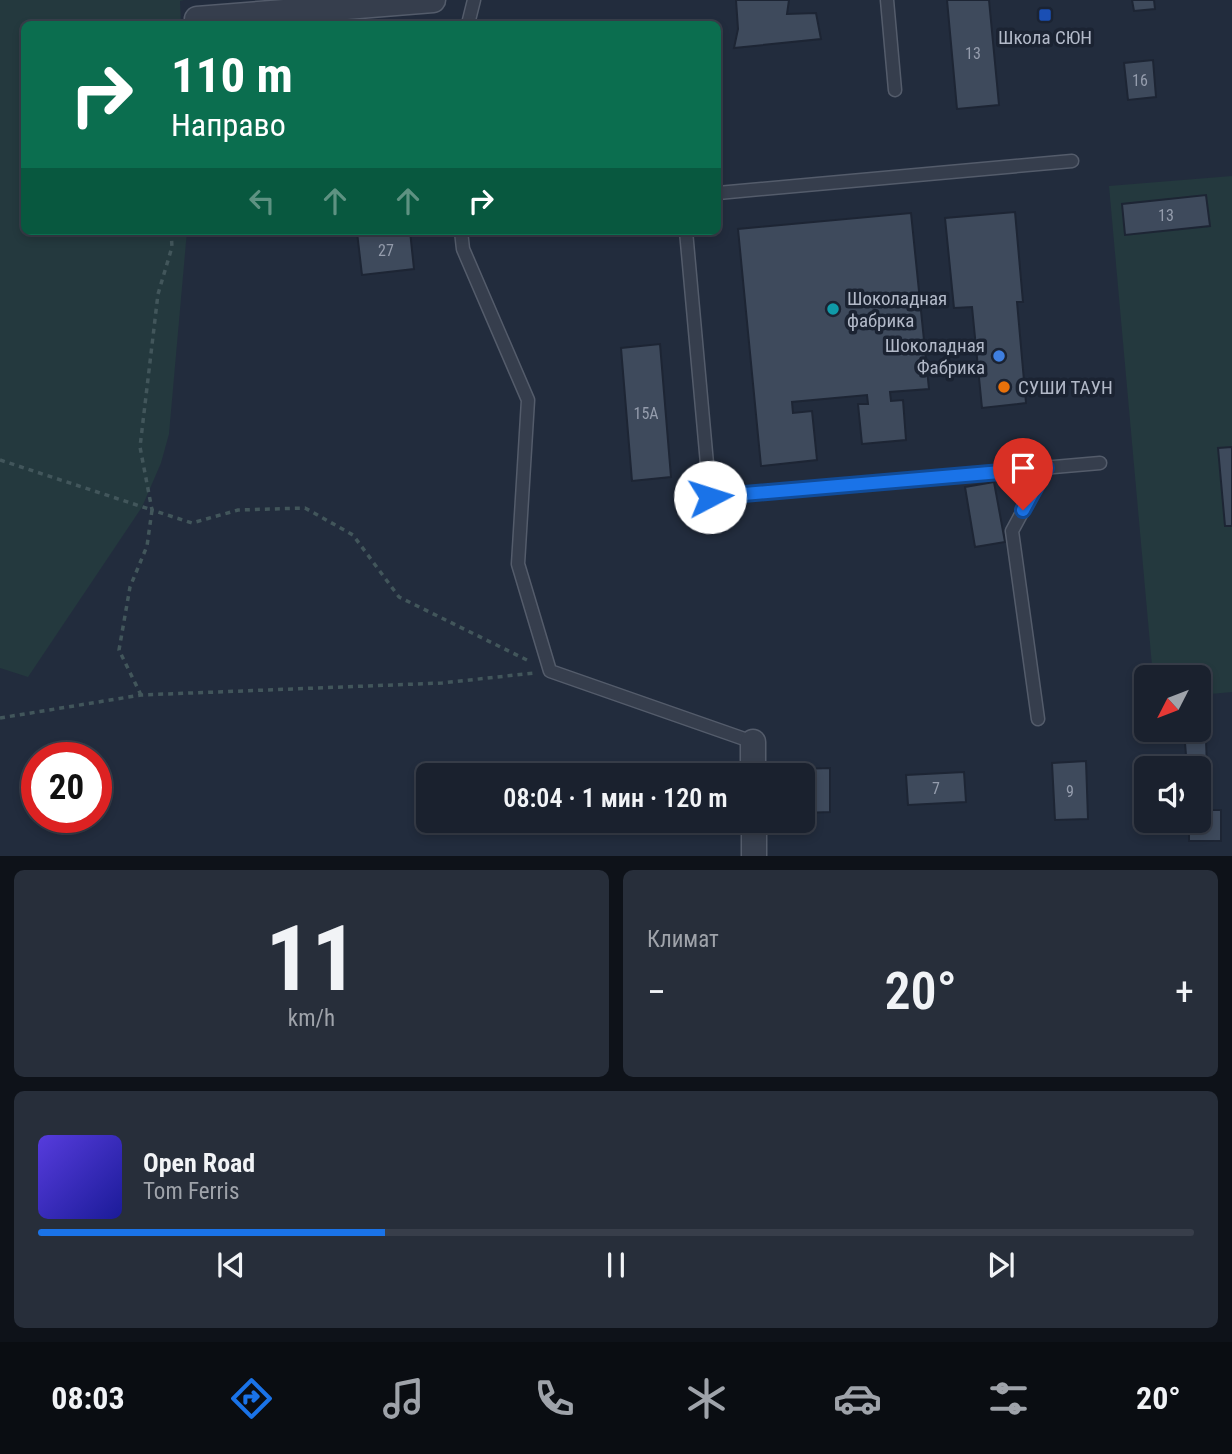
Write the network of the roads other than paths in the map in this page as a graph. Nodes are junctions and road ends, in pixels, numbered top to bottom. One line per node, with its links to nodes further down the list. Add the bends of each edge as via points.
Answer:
1 (433, 0): 4 (street)
2 (474, 0): 5 (lane)
3 (887, 0): 6 (lane)
4 (197, 19)
5 (469, 21)
6 (895, 90)
7 (1072, 161): 8 (lane)
8 (721, 192)
9 (461, 235): 14 (lane, via 463,249 528,400 518,564 550,671)
10 (686, 235): 12 (lane, via 710,497)
11 (1100, 463): 12 (lane)
12 (1046, 468): 13 (lane, via 1012,531)
13 (1038, 719)
14 (753, 741): 15 (street)
15 (753, 763)
16 (754, 833): 17 (street)
17 (754, 856)

